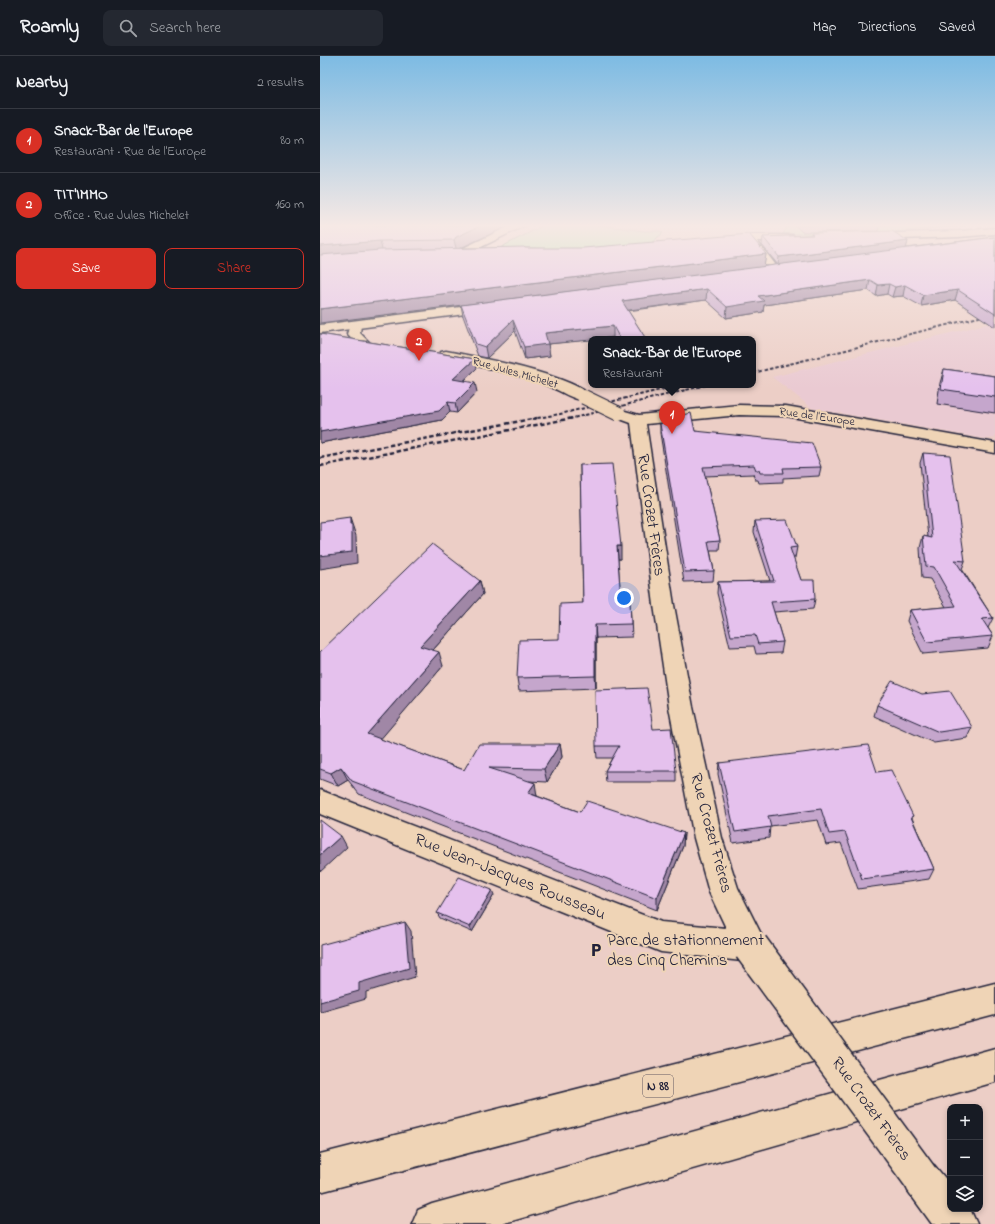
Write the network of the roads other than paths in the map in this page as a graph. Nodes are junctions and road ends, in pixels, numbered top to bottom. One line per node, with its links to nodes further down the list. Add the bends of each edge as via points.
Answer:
1 (501, 306): 2 (main road)
2 (355, 325): 3 (main road); 5 (main road, via 353,334)
3 (320, 329)
4 (320, 338): 5 (main road)
5 (362, 342): 6 (main road)
6 (377, 345)
7 (435, 354): 8 (main road, Rue Jules Michelet, bridge, via 534,376)
8 (628, 417): 9 (main road, Rue de l'Europe, via 738,410 786,411); 11 (main road, Rue Crozet Frères, via 681,707 708,838 724,892)
9 (995, 448)
10 (320, 802): 11 (main road, Rue Jean-Jacques Rousseau, via 661,937)
11 (751, 946): 16 (main road, Rue Crozet Frères, bridge)
12 (995, 999): 14 (main road, N 88)
13 (995, 1066): 15 (main road)
14 (320, 1173)
15 (432, 1224)
16 (957, 1224)

